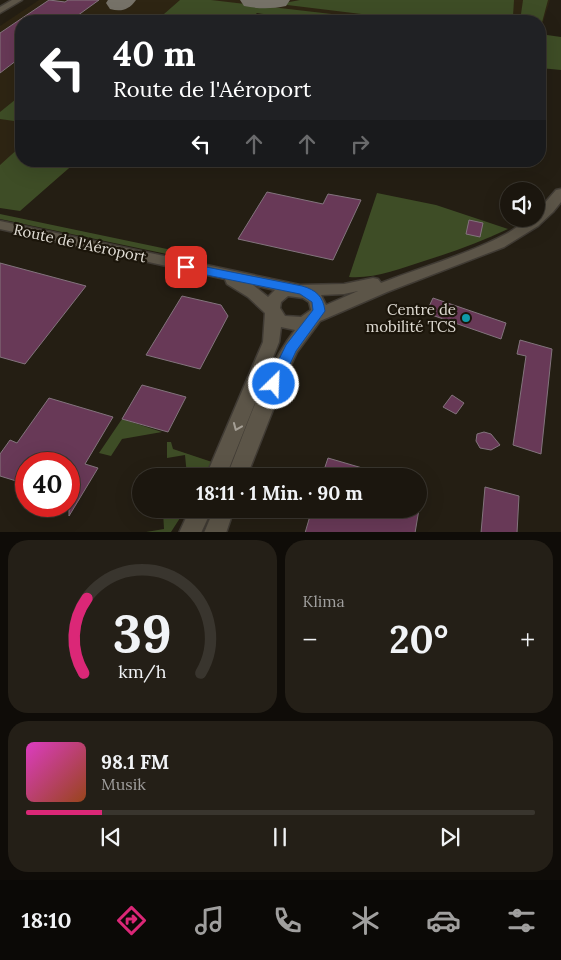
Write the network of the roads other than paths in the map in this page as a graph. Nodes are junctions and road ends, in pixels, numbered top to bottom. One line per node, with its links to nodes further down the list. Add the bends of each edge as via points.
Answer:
1 (18, 0): 2 (street)
2 (0, 10)
3 (561, 193): 5 (street, Route de l'Aéroport, via 547,212 519,233)
4 (0, 225): 6 (street, Route de l'Aéroport)
5 (421, 273): 7 (street, Route de l'Aéroport, via 344,289); 9 (street, Route de l'Aéroport)
6 (219, 274): 7 (street, Route de l'Aéroport); 8 (street, Route de l'Aéroport, via 246,286)
7 (300, 290): 8 (street, via 284,291 278,295 274,299); 9 (street, via 317,300 319,311)
8 (273, 312): 9 (street, via 291,324); 10 (street, one-way to 10, via 274,326 268,350)
9 (313, 318): 11 (street, via 280,369)
10 (219, 468)
11 (240, 468)
12 (197, 518): 14 (street)
13 (220, 518): 15 (street)
14 (190, 532)
15 (215, 532)

